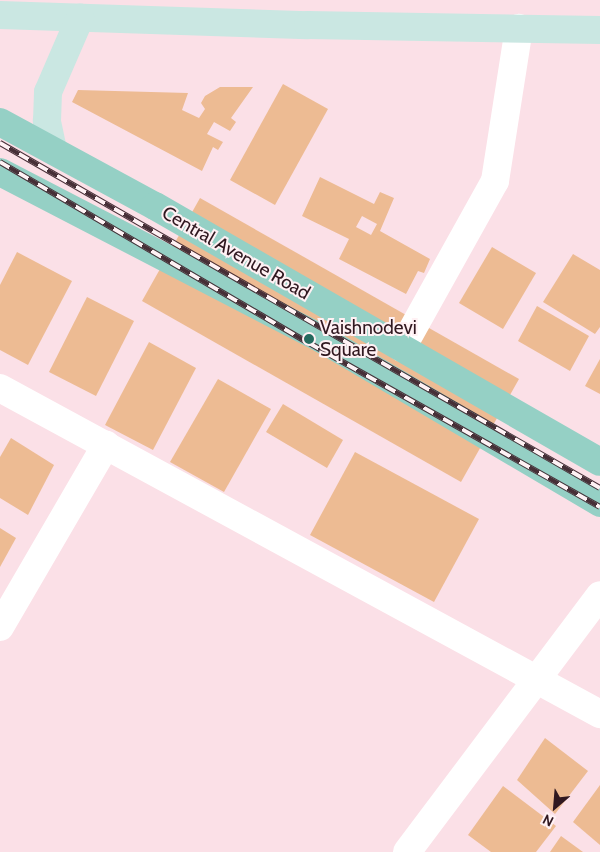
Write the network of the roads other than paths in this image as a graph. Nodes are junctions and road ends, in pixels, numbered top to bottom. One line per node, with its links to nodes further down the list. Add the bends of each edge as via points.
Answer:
1 (0, 15): 2 (main road)
2 (80, 18): 3 (main road); 6 (main road, via 48,92 47,121)
3 (519, 28): 4 (main road); 8 (street, via 495,181)
4 (600, 30)
5 (0, 122): 6 (main road, Central Avenue Road)
6 (53, 150): 8 (main road, Central Avenue Road)
7 (0, 172): 12 (main road, via 322,339)
8 (402, 348): 11 (main road, Central Avenue Road)
9 (0, 388): 10 (street)
10 (106, 445): 14 (street); 15 (street)
11 (600, 462)
12 (600, 503)
13 (600, 595): 15 (street)
14 (0, 627)
15 (538, 679): 16 (street); 17 (street)
16 (600, 714)
17 (407, 852)

